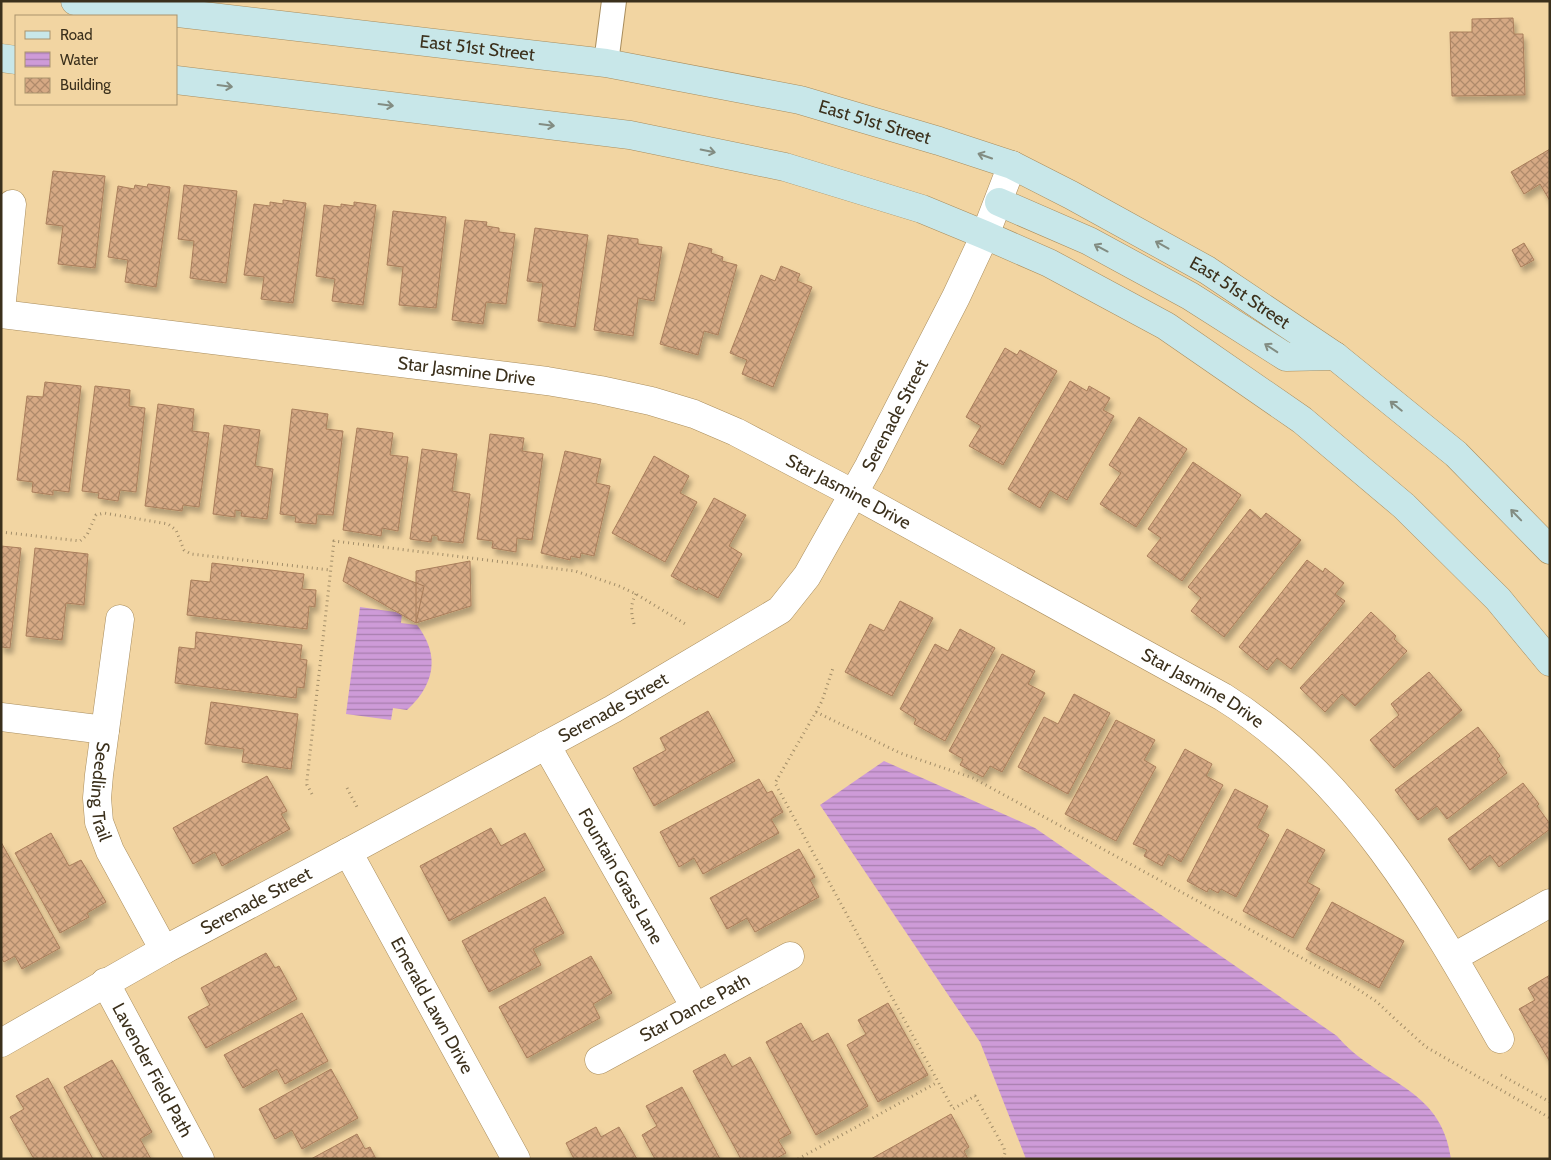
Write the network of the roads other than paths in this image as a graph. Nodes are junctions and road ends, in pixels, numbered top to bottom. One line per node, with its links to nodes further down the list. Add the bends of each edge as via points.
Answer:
1 (75, 1): 5 (street, East 51st Street)
2 (614, 1): 5 (lane)
3 (1, 58): 4 (street)
4 (15, 60)
5 (606, 64): 7 (street, East 51st Street, one-way to 5, via 800,100)
6 (178, 80): 10 (street, one-way to 10, via 630,135 785,167 922,209)
7 (1012, 165): 8 (street, Serenade Street); 13 (street, East 51st Street, one-way to 7, via 1208,270)
8 (999, 202): 10 (street, Serenade Street); 13 (street, one-way to 8, via 1286,357 1190,296 1089,241)
9 (12, 204): 11 (street)
10 (985, 235): 14 (street, Serenade Street, via 956,298); 17 (street, via 1049,263 1166,326 1302,420 1404,506 1498,599)
11 (1, 310)
12 (1, 314): 14 (street, Star Jasmine Drive, via 600,390 694,414 736,432)
13 (1334, 356): 15 (street, East 51st Street, one-way to 13, via 1456,454)
14 (854, 494): 20 (street, Serenade Street, via 807,576 780,610); 25 (street, Star Jasmine Drive, via 1223,697 1278,735 1314,768 1365,828 1409,887)
15 (1550, 550)
16 (120, 619): 19 (street, Seedling Trail)
17 (1550, 662)
18 (1, 717): 19 (street)
19 (105, 730): 23 (street, Seedling Trail, via 97,798 99,822 110,851)
20 (546, 745): 21 (street, Serenade Street); 27 (street, Fountain Grass Lane)
21 (348, 852): 23 (street, Serenade Street); 32 (street, Emerald Lawn Drive)
22 (1550, 903): 25 (street)
23 (164, 950): 26 (street, Serenade Street)
24 (790, 956): 27 (street, Star Dance Path)
25 (1454, 957): 28 (street, Star Jasmine Drive)
26 (105, 982): 29 (street, Serenade Street); 31 (street, Lavender Field Path)
27 (695, 1007): 30 (street, Star Dance Path)
28 (1500, 1039)
29 (1, 1043)
30 (599, 1060)
31 (200, 1159)
32 (516, 1159)

